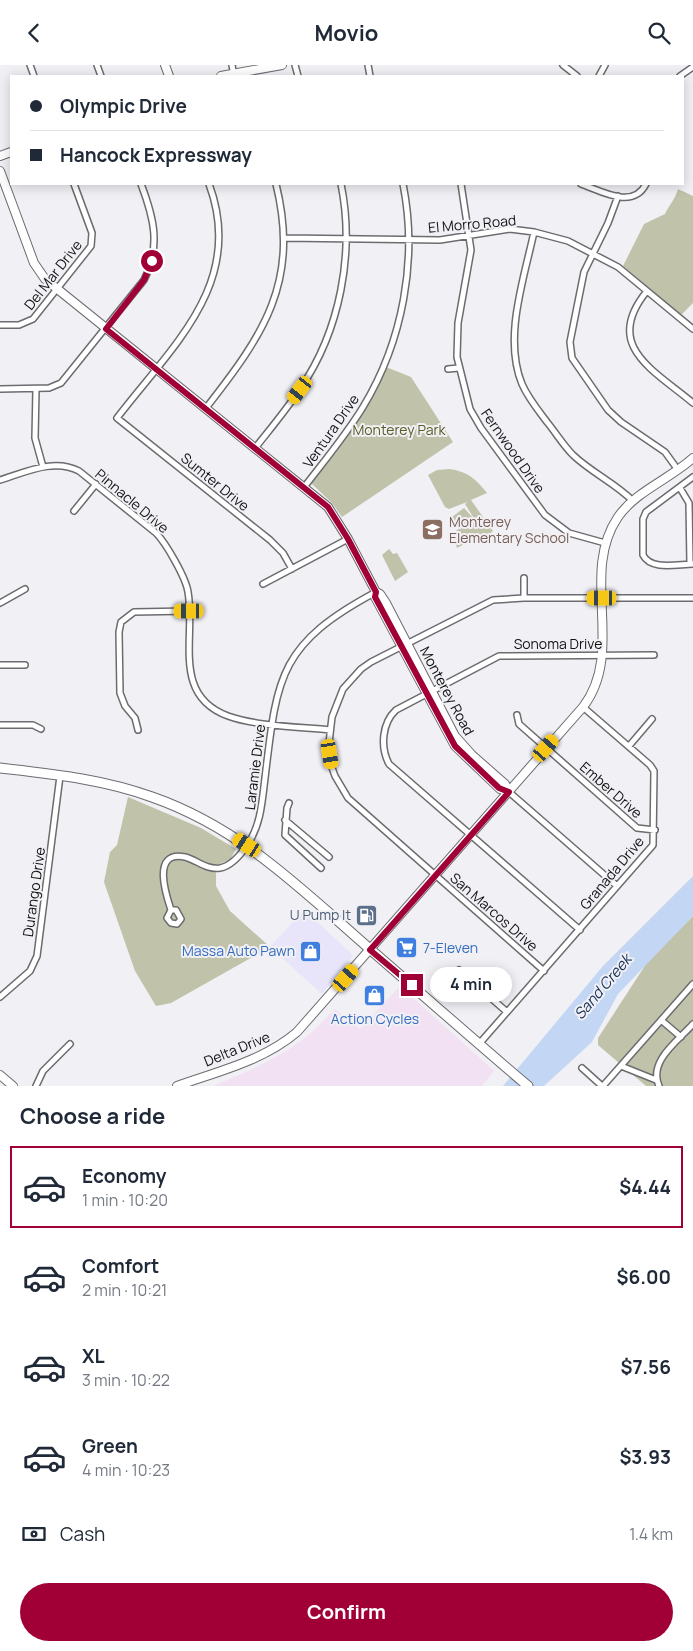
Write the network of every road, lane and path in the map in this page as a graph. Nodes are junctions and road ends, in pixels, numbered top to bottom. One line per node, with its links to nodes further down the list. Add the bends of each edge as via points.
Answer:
1 (232, 65): 5 (street)
2 (282, 65): 5 (street)
3 (563, 65): 6 (street)
4 (693, 67): 7 (street)
5 (234, 75)
6 (570, 75)
7 (681, 75)
8 (0, 171): 25 (street, Monterey Road, via 34,263)
9 (74, 185): 25 (street, Del Mar Drive, via 93,240)
10 (142, 185): 28 (street, via 155,229 152,261 144,280)
11 (209, 185): 30 (street, via 219,221 219,249 213,280 199,311)
12 (276, 185): 21 (street)
13 (341, 185): 22 (street)
14 (403, 185): 23 (street, Ventura Drive)
15 (461, 185): 20 (street, Fernwood Drive)
16 (584, 185): 18 (street)
17 (645, 185): 18 (street, via 632,197)
18 (618, 196): 24 (street)
19 (534, 232): 20 (street, El Morro Road, via 510,229); 24 (street, El Morro Road); 46 (street, via 514,341 515,360 522,383 534,405 572,454)
20 (470, 236): 23 (street, El Morro Road, via 440,240); 31 (street, Fernwood Drive, via 471,257 457,334)
21 (284, 238): 22 (street, El Morro Road); 36 (street, via 278,284 268,318 246,357)
22 (346, 239): 23 (street, El Morro Road); 37 (street, via 338,300 322,349 300,390)
23 (409, 239): 44 (street, Ventura Drive, via 402,308 384,364 350,428)
24 (593, 252): 26 (street, El Morro Road); 40 (street, via 581,281 570,342 572,358 608,410 658,447)
25 (56, 289): 27 (street, Del Mar Drive, via 27,323); 28 (street, Monterey Road)
26 (647, 291): 29 (street, El Morro Road); 35 (street, via 631,322 632,348)
27 (0, 325)
28 (106, 329): 30 (street, Monterey Road); 34 (street, via 62,383 49,389)
29 (693, 329)
30 (156, 367): 36 (street, Monterey Road); 51 (street, Sumter Drive, via 117,418 270,540)
31 (458, 368): 32 (street); 49 (street, Fernwood Drive, via 474,418 545,515 570,533)
32 (448, 369)
33 (0, 389): 34 (street)
34 (36, 389): 39 (street, via 35,438)
35 (693, 403)
36 (206, 408): 37 (street, Monterey Road)
37 (256, 447): 44 (street, Monterey Road)
38 (693, 458): 40 (street, Delta Drive)
39 (43, 467): 42 (street, Pinnacle Drive); 43 (street, Pinnacle Drive, via 72,467)
40 (678, 470): 46 (street, Delta Drive)
41 (693, 477): 45 (street)
42 (0, 479)
43 (96, 484): 47 (street); 60 (street, Pinnacle Drive, via 160,537 188,588)
44 (305, 486): 48 (street, Monterey Road, via 328,507)
45 (680, 488): 50 (street, via 689,503); 50 (street, via 646,512 643,519 643,555 655,565)
46 (633, 501): 49 (street, Delta Drive, via 619,516)
47 (74, 511)
48 (348, 539): 51 (street); 55 (street, Monterey Road)
49 (605, 543): 57 (street, Delta Drive)
50 (692, 564)
51 (292, 569): 53 (street)
52 (524, 578): 56 (street)
53 (262, 584)
54 (25, 589): 59 (street)
55 (376, 592): 61 (street, Monterey Road, via 380,594); 70 (street, Laramie Drive, via 335,615 304,642 283,677)
56 (524, 598): 57 (street, San Marcos Drive); 61 (street, San Marcos Drive, via 502,598 486,603)
57 (602, 598): 58 (street, San Marcos Drive); 62 (street, Delta Drive)
58 (693, 598)
59 (0, 603)
60 (189, 611): 70 (street, Pinnacle Drive, via 190,667 199,694 223,714); 73 (street, via 134,612 122,622 119,632 120,693 125,707 135,718)
61 (405, 645): 66 (street, Monterey Road); 74 (street, San Marcos Drive, via 371,662 350,680 338,699)
62 (602, 655): 63 (street, Sonoma Drive); 66 (street, Sonoma Drive, via 499,657); 67 (street, Delta Drive, via 597,684)
63 (654, 655)
64 (0, 665): 65 (street)
65 (25, 665)
66 (429, 693): 79 (street, Monterey Road, via 462,745 505,784); 83 (street, Sonoma Drive, via 392,713 387,724 384,752 389,763)
67 (583, 707): 75 (street, Granada Drive); 76 (street, Delta Drive)
68 (517, 715): 76 (street, Ember Drive, via 519,724)
69 (652, 719): 75 (street)
70 (271, 724): 74 (street, Pinnacle Drive); 84 (street, Laramie Drive, via 259,821)
71 (0, 725): 72 (street, via 33,725)
72 (41, 729)
73 (138, 730)
74 (330, 730): 87 (street, San Marcos Drive, via 331,765 348,798)
75 (629, 746): 82 (street, Granada Drive, via 654,771)
76 (546, 748): 79 (street, Delta Drive); 82 (street, Ember Drive, via 637,828)
77 (0, 768): 78 (main road)
78 (60, 775): 84 (main road, via 108,783 153,797 203,819); 95 (street, Durango Drive, via 37,956 30,971)
79 (509, 792): 83 (street, Delta Drive); 88 (street, Monterey Road)
80 (289, 803): 81 (street)
81 (285, 820): 85 (street); 86 (street, via 285,835)
82 (655, 830): 88 (street, Granada Drive, via 653,845)
83 (471, 835): 87 (street, Delta Drive); 90 (street, Sonoma Drive)
84 (247, 845): 89 (street, Laramie Drive, via 233,862 221,868 202,866 184,857 171,859 164,867 162,881); 91 (main road)
85 (329, 857)
86 (321, 867)
87 (435, 875): 91 (street, Delta Drive); 93 (street, San Marcos Drive)
88 (617, 886): 90 (street, Granada Drive)
89 (171, 910)
90 (580, 930): 93 (street, Granada Drive)
91 (370, 950): 101 (main road); 108 (street, Delta Drive, via 303,1026 281,1045 260,1057)
92 (459, 969): 96 (street)
93 (544, 971): 96 (street, Granada Drive)
94 (693, 984): 97 (street)
95 (0, 997)
96 (507, 1012): 101 (street, Granada Drive)
97 (660, 1020): 99 (street); 102 (street)
98 (693, 1024): 99 (street)
99 (681, 1037): 105 (street, via 657,1063)
100 (70, 1044): 107 (street, via 43,1071)
101 (479, 1044): 109 (main road)
102 (621, 1066): 105 (street); 110 (street)
103 (582, 1068): 110 (street)
104 (0, 1075): 106 (street)
105 (656, 1080): 111 (street)
106 (14, 1086)
107 (36, 1086)
108 (177, 1086)
109 (528, 1086)
110 (603, 1086)
111 (659, 1086)

